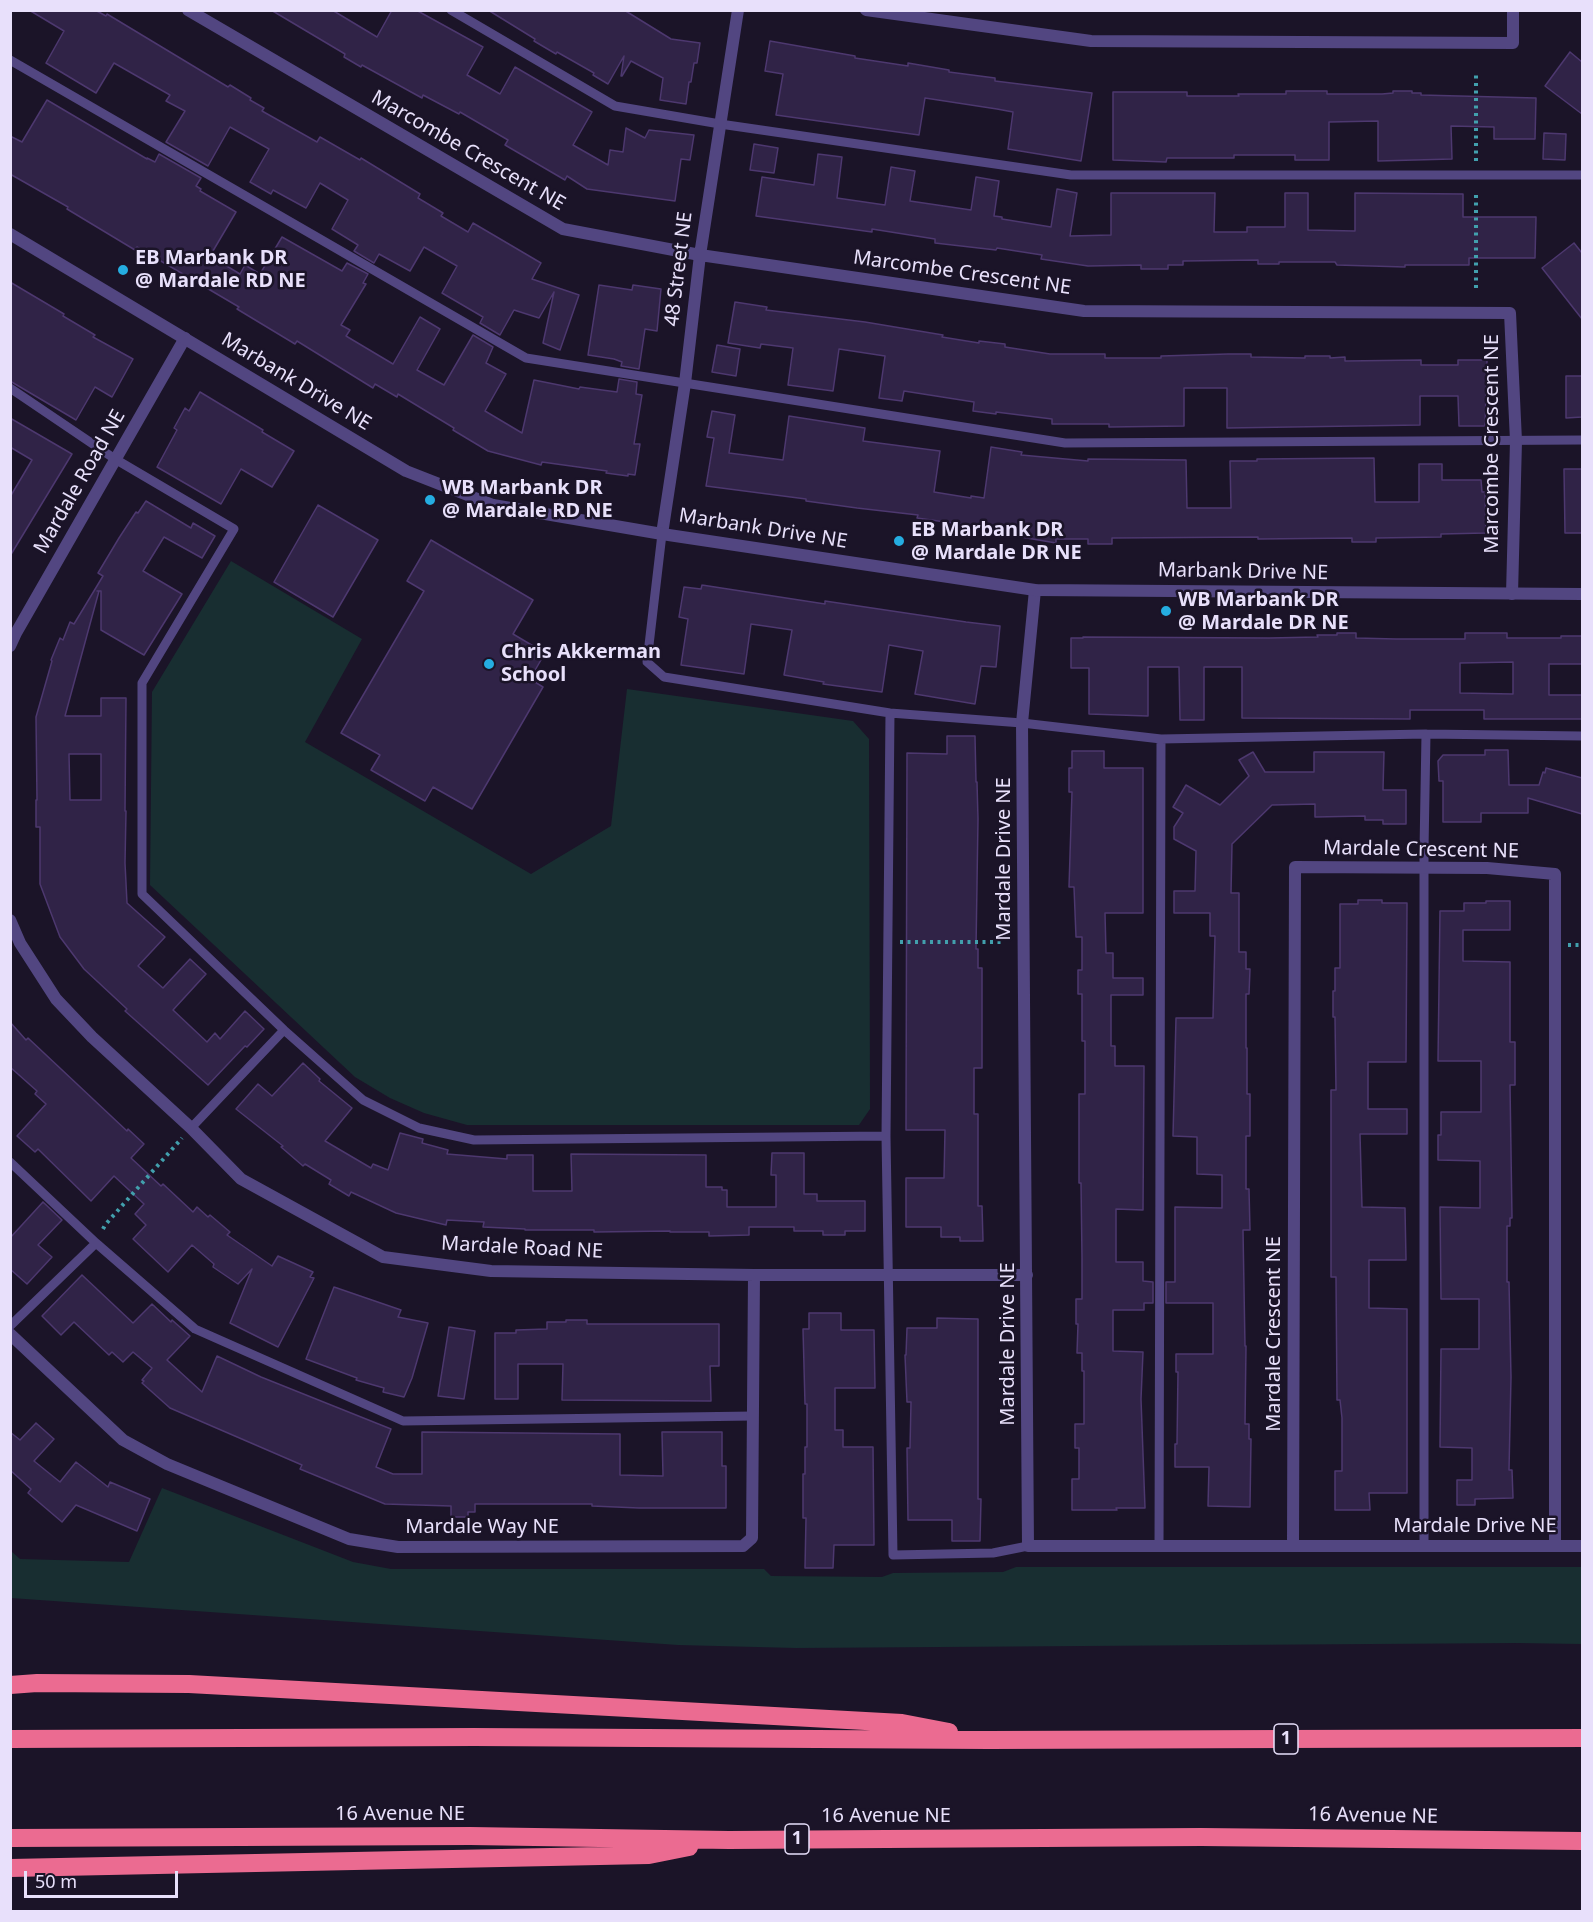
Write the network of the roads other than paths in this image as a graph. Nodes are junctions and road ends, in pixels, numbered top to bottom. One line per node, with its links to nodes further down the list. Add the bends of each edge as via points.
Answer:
1 (188, 10): 10 (street, Marcombe Crescent NE, via 563,229)
2 (452, 10): 7 (lane, via 615,106)
3 (738, 10): 7 (street, 48 Street NE)
4 (866, 10): 5 (street, via 1091,41 1513,44)
5 (1513, 10)
6 (10, 60): 12 (lane, via 526,358)
7 (720, 124): 8 (lane, via 1071,175); 10 (street, 48 Street NE)
8 (1582, 175)
9 (10, 234): 11 (street, Marbank Drive NE)
10 (700, 255): 12 (street, 48 Street NE); 15 (street, Marcombe Crescent NE, via 1084,311 1510,313)
11 (185, 338): 16 (street, Mardale Road NE); 17 (street, Marbank Drive NE, via 406,471 493,505)
12 (685, 383): 15 (lane, via 1065,443); 17 (street, 48 Street NE)
13 (10, 388): 16 (lane)
14 (1582, 440): 15 (lane)
15 (1516, 441): 19 (street, Marcombe Crescent NE)
16 (115, 459): 21 (street, Mardale Road NE); 29 (lane, via 234,529 142,683 142,894)
17 (662, 534): 18 (street, Marbank Drive NE); 22 (lane, via 647,662 664,676)
18 (1035, 590): 19 (street, Marbank Drive NE); 23 (street, Mardale Drive NE)
19 (1512, 594): 20 (street, Marbank Drive NE)
20 (1582, 594)
21 (10, 646)
22 (890, 713): 23 (lane); 31 (lane)
23 (1022, 723): 26 (lane); 36 (street, Mardale Drive NE)
24 (1426, 734): 25 (lane); 26 (lane); 27 (lane)
25 (1582, 736)
26 (1161, 738): 43 (lane)
27 (1424, 867): 41 (street, Mardale Crescent NE, via 1555,874); 44 (street, Mardale Crescent NE, via 1295,867); 45 (lane)
28 (10, 921): 30 (street, Mardale Road NE, via 56,999)
29 (284, 1030): 30 (lane); 31 (lane, via 363,1100 419,1128 474,1140)
30 (191, 1128): 34 (street, Mardale Road NE, via 241,1179 383,1257 491,1271)
31 (886, 1136): 35 (lane)
32 (10, 1161): 33 (lane)
33 (96, 1243): 37 (lane); 39 (lane, via 195,1329 403,1421)
34 (754, 1275): 35 (street, Mardale Road NE); 39 (street, Mardale Way NE)
35 (889, 1275): 36 (street, Mardale Road NE); 40 (lane, via 893,1555 993,1553)
36 (1027, 1275): 40 (street, Mardale Drive NE)
37 (10, 1326)
38 (10, 1334): 39 (street, Mardale Way NE, via 123,1440 158,1459 349,1539 398,1547 742,1545 752,1538)
39 (753, 1416)
40 (1028, 1545): 43 (street, Mardale Drive NE)
41 (1555, 1545): 42 (street, Mardale Drive NE); 45 (street, Mardale Drive NE)
42 (1582, 1545)
43 (1159, 1546): 44 (street, Mardale Drive NE)
44 (1293, 1546): 45 (street, Mardale Drive NE)
45 (1424, 1546)
46 (10, 1676): 47 (highway)
47 (37, 1683): 48 (highway); 51 (highway, via 189,1684 890,1722)
48 (10, 1685)
49 (1582, 1738): 51 (highway, 1)
50 (10, 1739): 51 (highway, 1)
51 (989, 1740)
52 (10, 1838): 53 (highway, 16 Avenue NE / 1, via 470,1836)
53 (729, 1840): 54 (highway, 16 Avenue NE / 1); 55 (highway, via 649,1855)
54 (1582, 1840)
55 (10, 1868)

